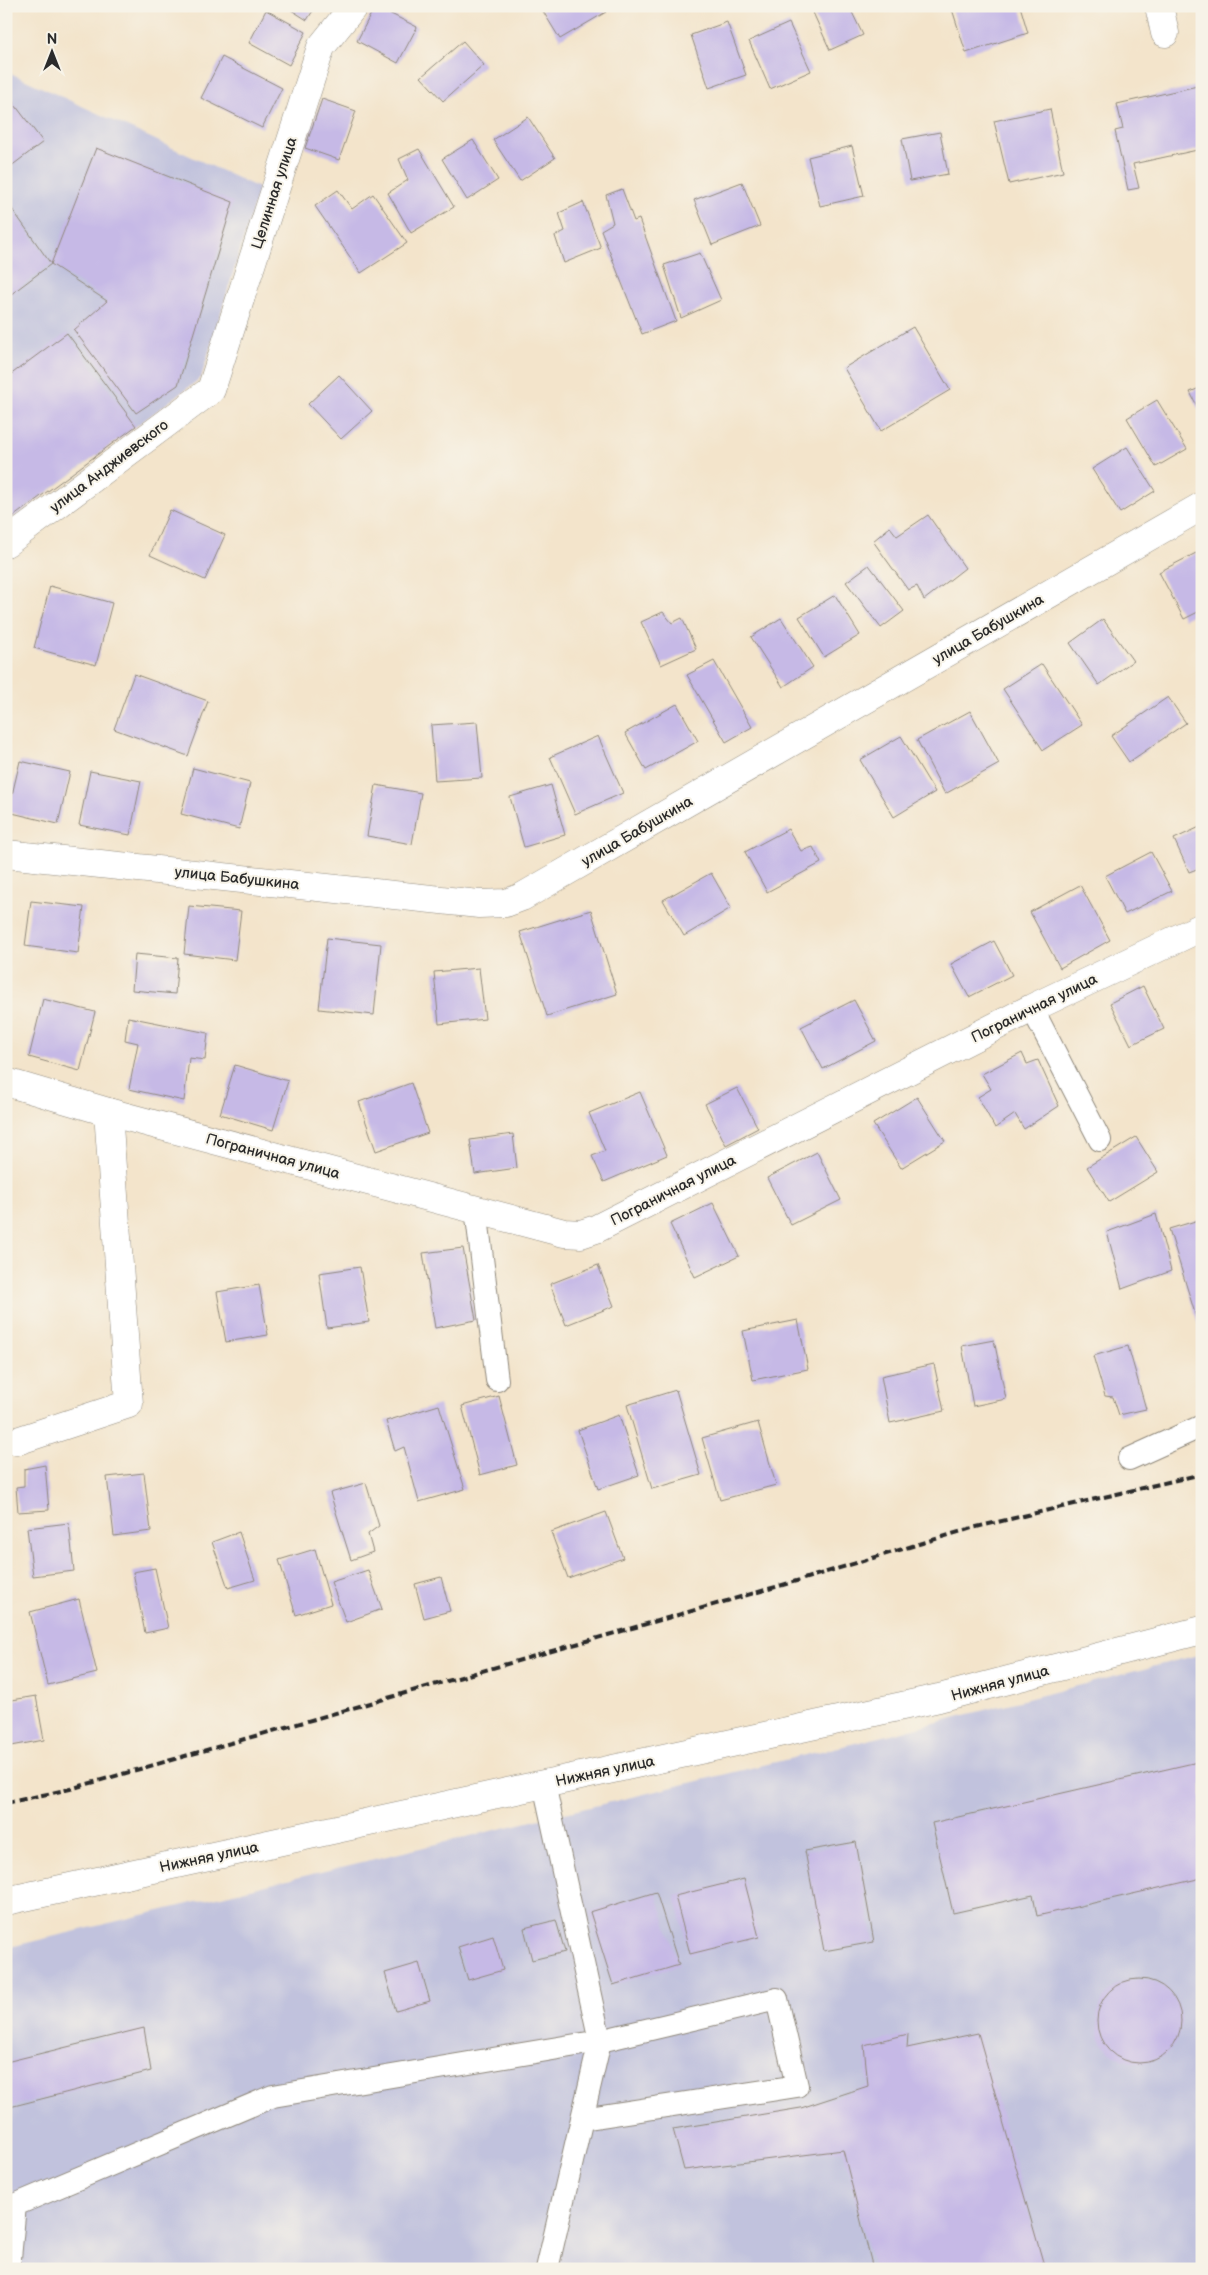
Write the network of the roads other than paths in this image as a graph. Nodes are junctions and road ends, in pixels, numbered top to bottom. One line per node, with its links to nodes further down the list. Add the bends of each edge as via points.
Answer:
1 (354, 6): 4 (street, Целинная улица, via 321,47)
2 (1159, 6): 3 (street)
3 (1165, 33)
4 (211, 390): 6 (street, улица Анджиевского)
5 (1202, 506): 7 (street, улица Бабушкина, via 522,897 506,902 479,904)
6 (6, 543)
7 (6, 854)
8 (1202, 927): 9 (street, Пограничная улица)
9 (1032, 1008): 12 (lane); 13 (street, Пограничная улица, via 596,1229 580,1234 564,1233)
10 (6, 1082): 11 (street, Пограничная улица)
11 (108, 1112): 13 (street, Пограничная улица); 16 (street, via 129,1404)
12 (1100, 1140)
13 (476, 1209): 14 (lane)
14 (497, 1380)
15 (1202, 1426): 17 (lane)
16 (17, 1441)
17 (1129, 1459)
18 (1202, 1630): 19 (street, Нижняя улица, via 939,1698)
19 (544, 1784): 20 (street, Нижняя улица); 21 (lane)
20 (6, 1901)
21 (600, 2041): 22 (lane); 22 (lane, via 777,2000 797,2086); 23 (lane, via 274,2096 15,2205)
22 (582, 2119): 24 (lane)
23 (9, 2269)
24 (547, 2269)

